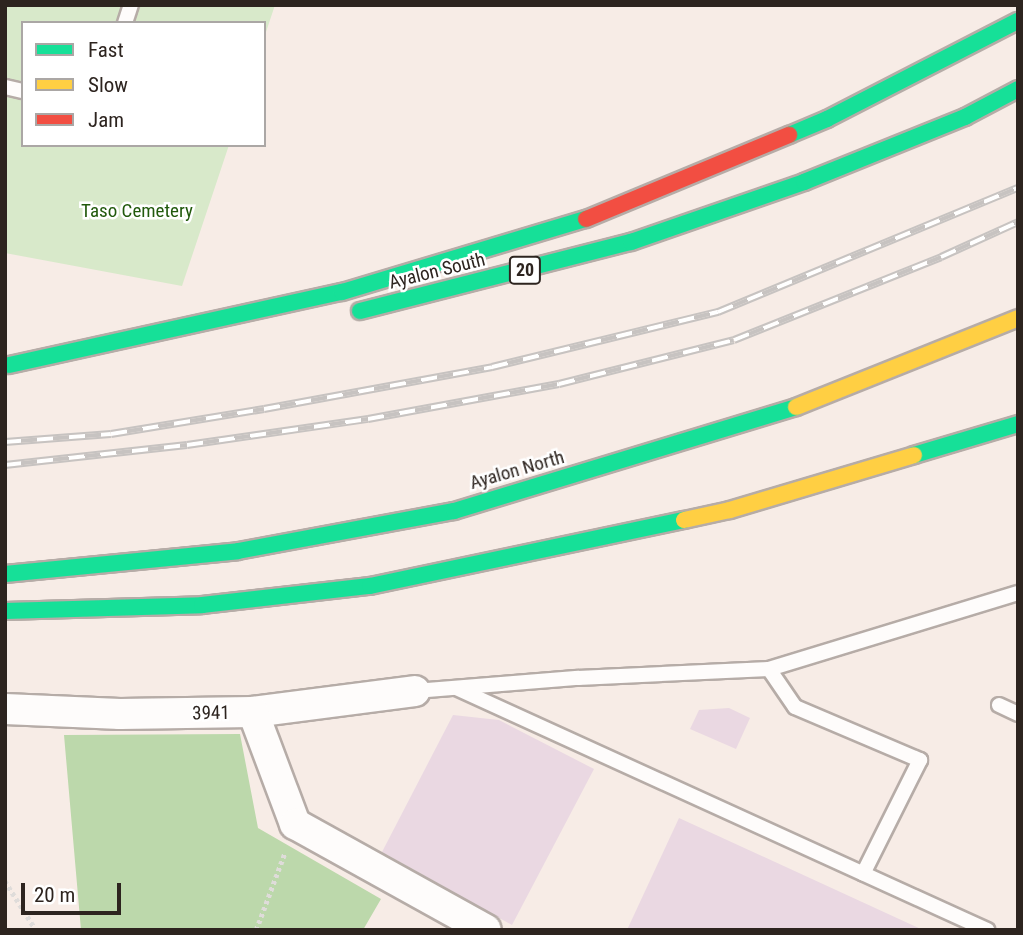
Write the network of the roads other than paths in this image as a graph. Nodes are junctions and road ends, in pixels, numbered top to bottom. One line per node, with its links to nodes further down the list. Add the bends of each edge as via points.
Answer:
1 (1018, 22): 6 (highway, via 827,119 572,225 342,292)
2 (1018, 89): 3 (highway, Ayalon South / 20, via 965,117 816,177 631,242)
3 (337, 315)
4 (1018, 318): 8 (highway, Ayalon North, via 765,419 454,510 238,551)
5 (181, 345): 6 (highway)
6 (7, 365)
7 (1018, 424): 10 (highway, via 730,510 370,586 202,605)
8 (5, 574)
9 (1018, 593): 11 (lane)
10 (5, 611)
11 (769, 669): 12 (lane); 18 (lane, via 795,707 920,760)
12 (454, 687): 13 (lane); 18 (lane)
13 (415, 691): 16 (street, 3941)
14 (999, 705): 17 (lane)
15 (5, 709): 16 (street, 3941, via 120,714)
16 (253, 712): 19 (street, via 295,824)
17 (1018, 714)
18 (863, 874): 20 (lane)
19 (486, 930)
20 (987, 930)

